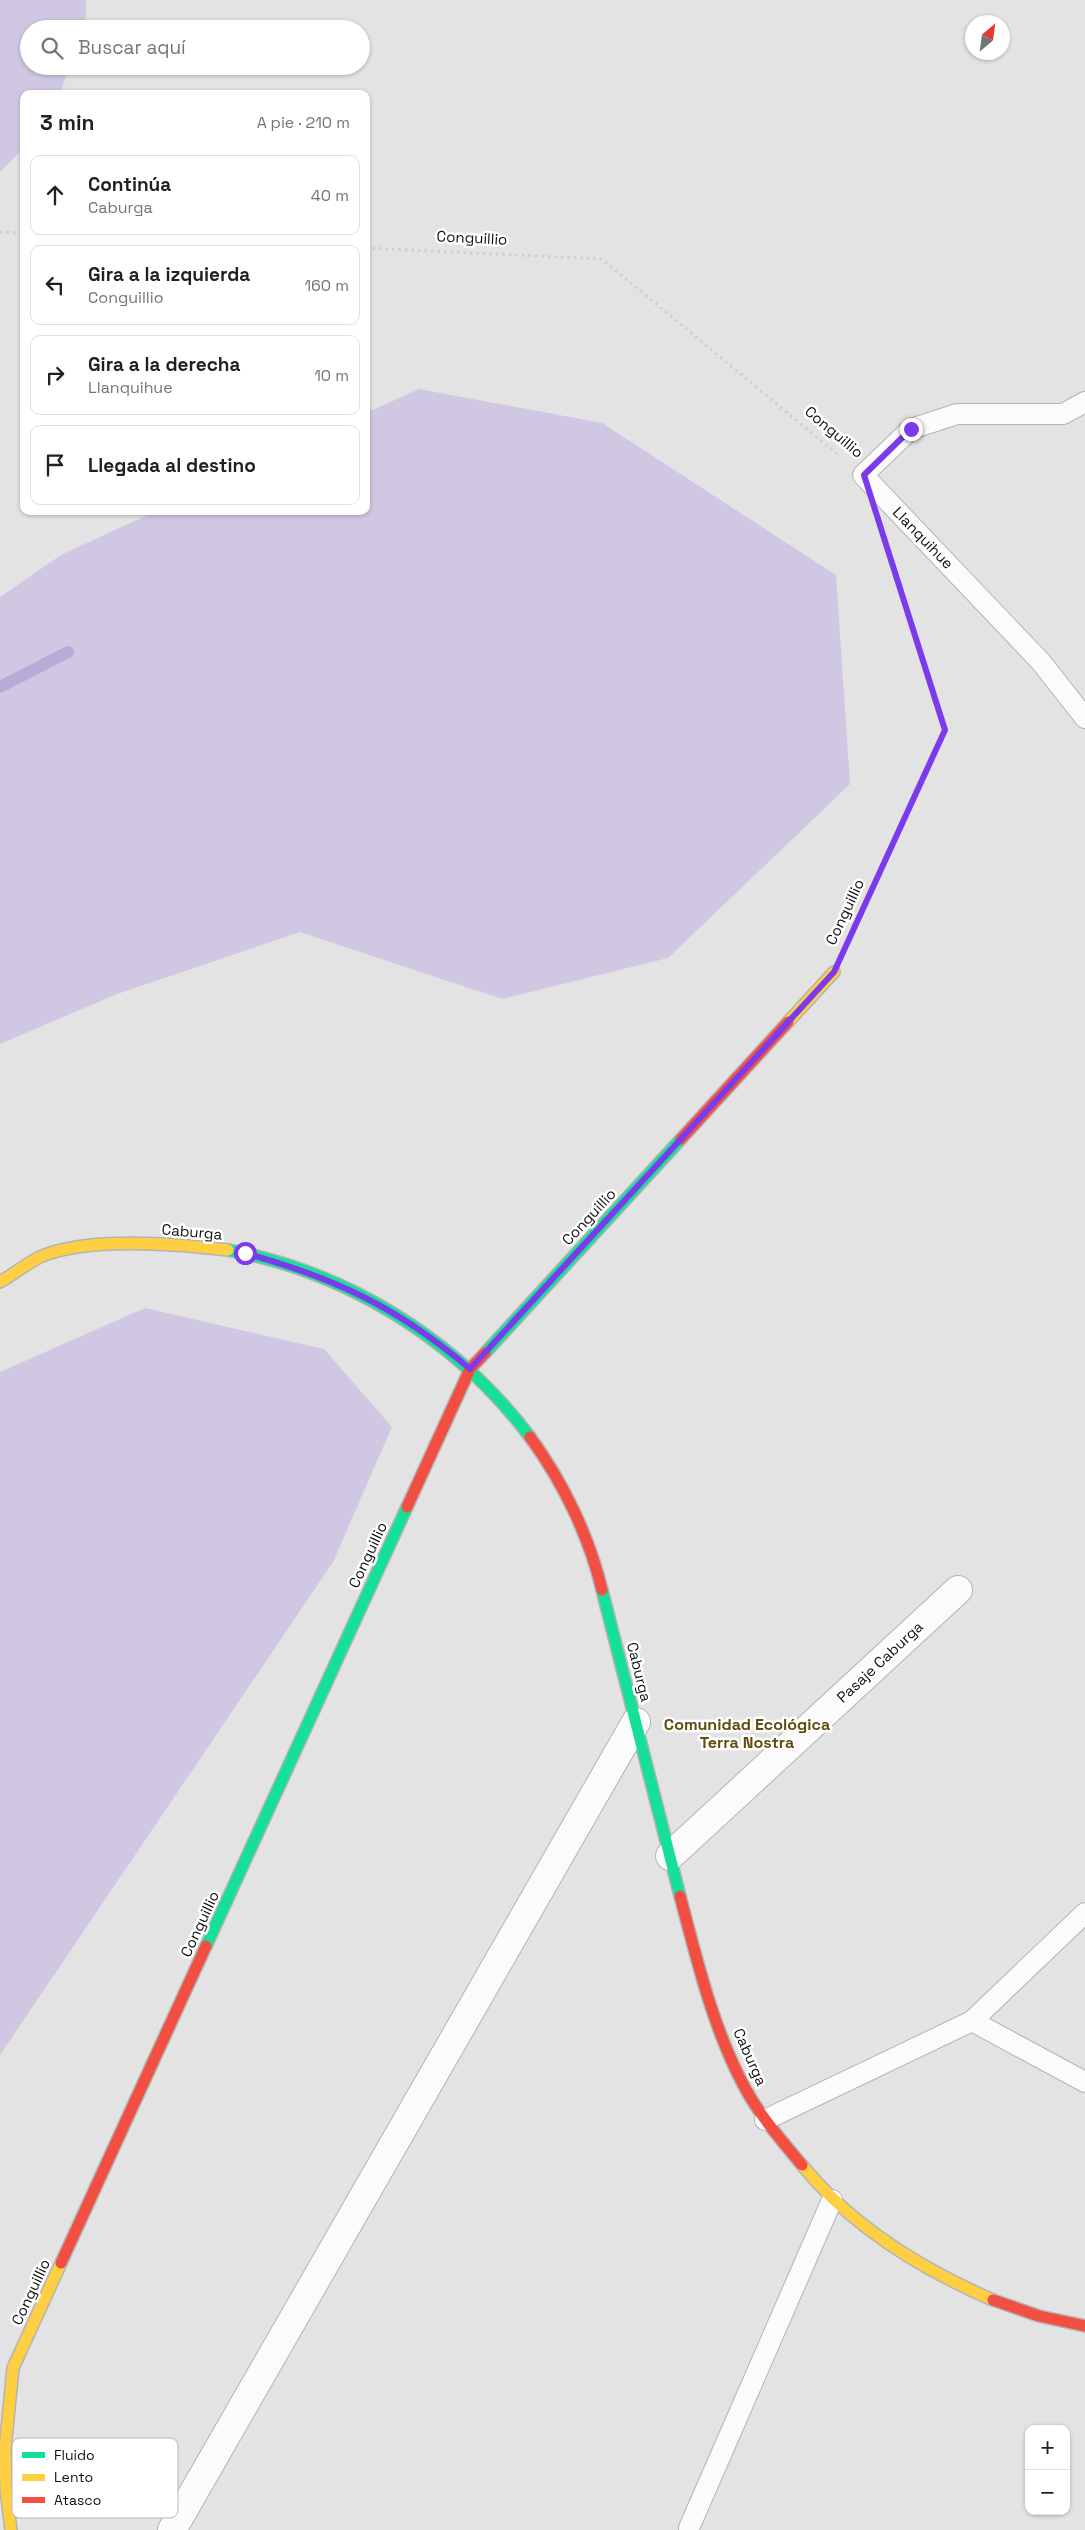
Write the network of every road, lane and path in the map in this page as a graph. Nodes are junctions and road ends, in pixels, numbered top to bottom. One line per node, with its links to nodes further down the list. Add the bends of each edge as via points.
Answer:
1 (0, 232): 2 (path)
2 (20, 233)
3 (370, 248): 5 (path, Conguillio, via 602,259)
4 (1085, 402): 5 (lane, via 1063,414 957,414 911,429)
5 (864, 475): 7 (lane, Llanquihue, via 1041,662)
6 (888, 551): 8 (path, Conguillio, via 945,730)
7 (1085, 718)
8 (834, 972): 10 (street, Conguillio)
9 (0, 1282): 10 (street, Caburga, via 48,1254 96,1246 146,1243 245,1253 330,1280 384,1306)
10 (470, 1369): 12 (street, Caburga, via 532,1439 579,1520 596,1565); 21 (street, Conguillio, via 13,2368 3,2451)
11 (958, 1590): 13 (street, Pasaje Caburga)
12 (636, 1722): 13 (street, Caburga); 22 (street)
13 (670, 1856): 17 (street, Caburga, via 696,1962 738,2075)
14 (1085, 1913): 15 (lane)
15 (972, 2021): 16 (lane); 17 (lane)
16 (1085, 2082)
17 (765, 2120): 18 (street, Caburga, via 796,2162)
18 (832, 2200): 19 (street, Caburga, via 876,2236 924,2268 966,2289 1027,2313); 20 (lane)
19 (1085, 2326)
20 (688, 2528)
21 (11, 2530)
22 (172, 2530)

